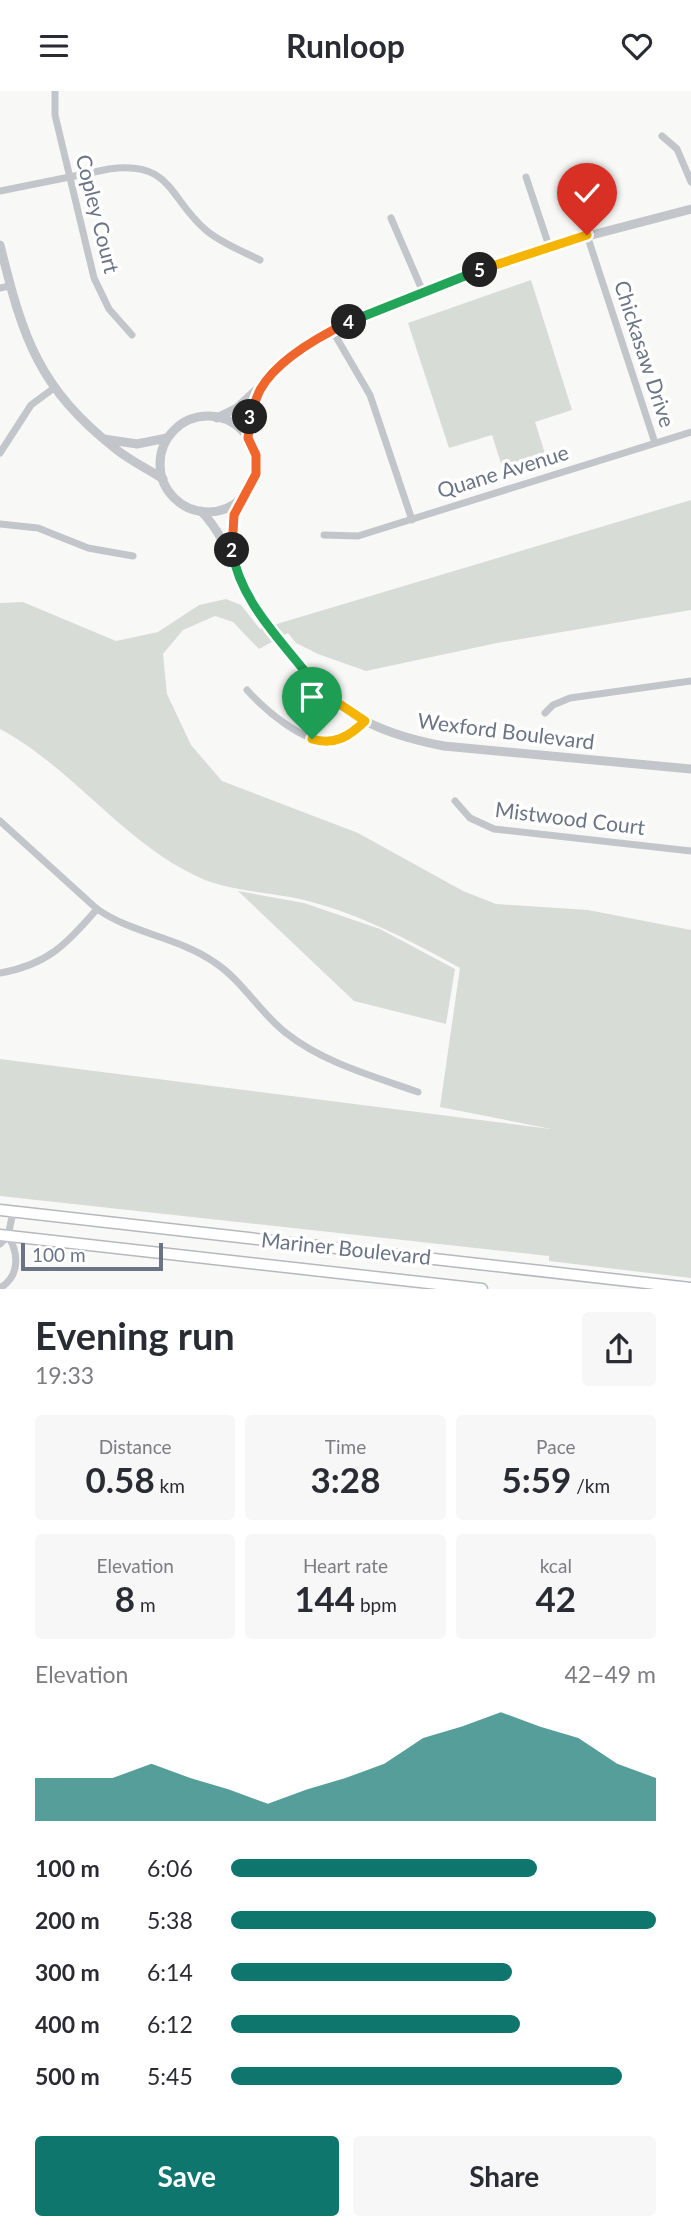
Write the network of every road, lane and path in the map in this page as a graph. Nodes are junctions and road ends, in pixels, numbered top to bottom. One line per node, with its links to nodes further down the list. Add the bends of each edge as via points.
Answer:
1 (55, 91): 3 (street, Copley Court, via 55,115)
2 (663, 136): 5 (street, via 677,149)
3 (70, 177): 6 (street); 12 (street, via 123,167 146,171 169,184 209,233); 16 (street, Copley Court, via 100,294)
4 (526, 177): 11 (street)
5 (691, 182)
6 (0, 191)
7 (691, 208): 9 (street)
8 (391, 218): 14 (street)
9 (587, 235): 11 (street); 24 (street, Chickasaw Drive)
10 (0, 245): 13 (street)
11 (549, 246): 14 (street)
12 (260, 260)
13 (4, 287): 17 (street, via 26,340)
14 (423, 292): 15 (street)
15 (332, 330): 18 (street, via 293,356); 29 (street, via 370,395)
16 (132, 335)
17 (54, 388): 23 (street); 25 (street, via 32,405)
18 (260, 390): 19 (street); 22 (street)
19 (217, 418): 21 (street, via 189,421); 22 (street, via 235,425)
20 (691, 432): 24 (street, Quane Avenue)
21 (167, 438): 23 (street, via 137,444); 26 (street, via 161,458)
22 (248, 438): 27 (street, via 256,455 256,474)
23 (104, 439): 26 (street)
24 (655, 443): 29 (street, Quane Avenue)
25 (0, 453)
26 (163, 479): 28 (street, via 181,503)
27 (241, 499): 28 (street, via 221,510); 33 (street, Wexford Boulevard, via 232,524)
28 (201, 511): 33 (street, Wexford Boulevard)
29 (412, 520): 31 (street, Quane Avenue, via 358,536)
30 (0, 524): 32 (street, via 38,528 88,548)
31 (324, 535)
32 (132, 556)
33 (234, 559): 37 (street, Wexford Boulevard, via 256,609 314,683)
34 (691, 681): 36 (street, via 570,698)
35 (247, 690): 37 (street, via 273,716 320,741 343,738)
36 (545, 713)
37 (365, 721): 38 (street, Wexford Boulevard, via 397,736 444,746)
38 (691, 769)
39 (455, 801): 41 (street, Mistwood Court, via 470,818 494,829)
40 (0, 821): 42 (street)
41 (691, 851)
42 (97, 909): 43 (street, via 49,957); 44 (street, via 114,921 216,963 242,984 285,1033 313,1052)
43 (0, 973)
44 (418, 1092)
45 (0, 1210): 46 (main road, Mariner Boulevard)
46 (13, 1212): 47 (street); 49 (main road, Mariner Boulevard)
47 (3, 1238): 48 (street, via 17,1249 12,1277); 50 (main road, Mariner Boulevard)
48 (0, 1288)
49 (690, 1288)
50 (482, 1289)

